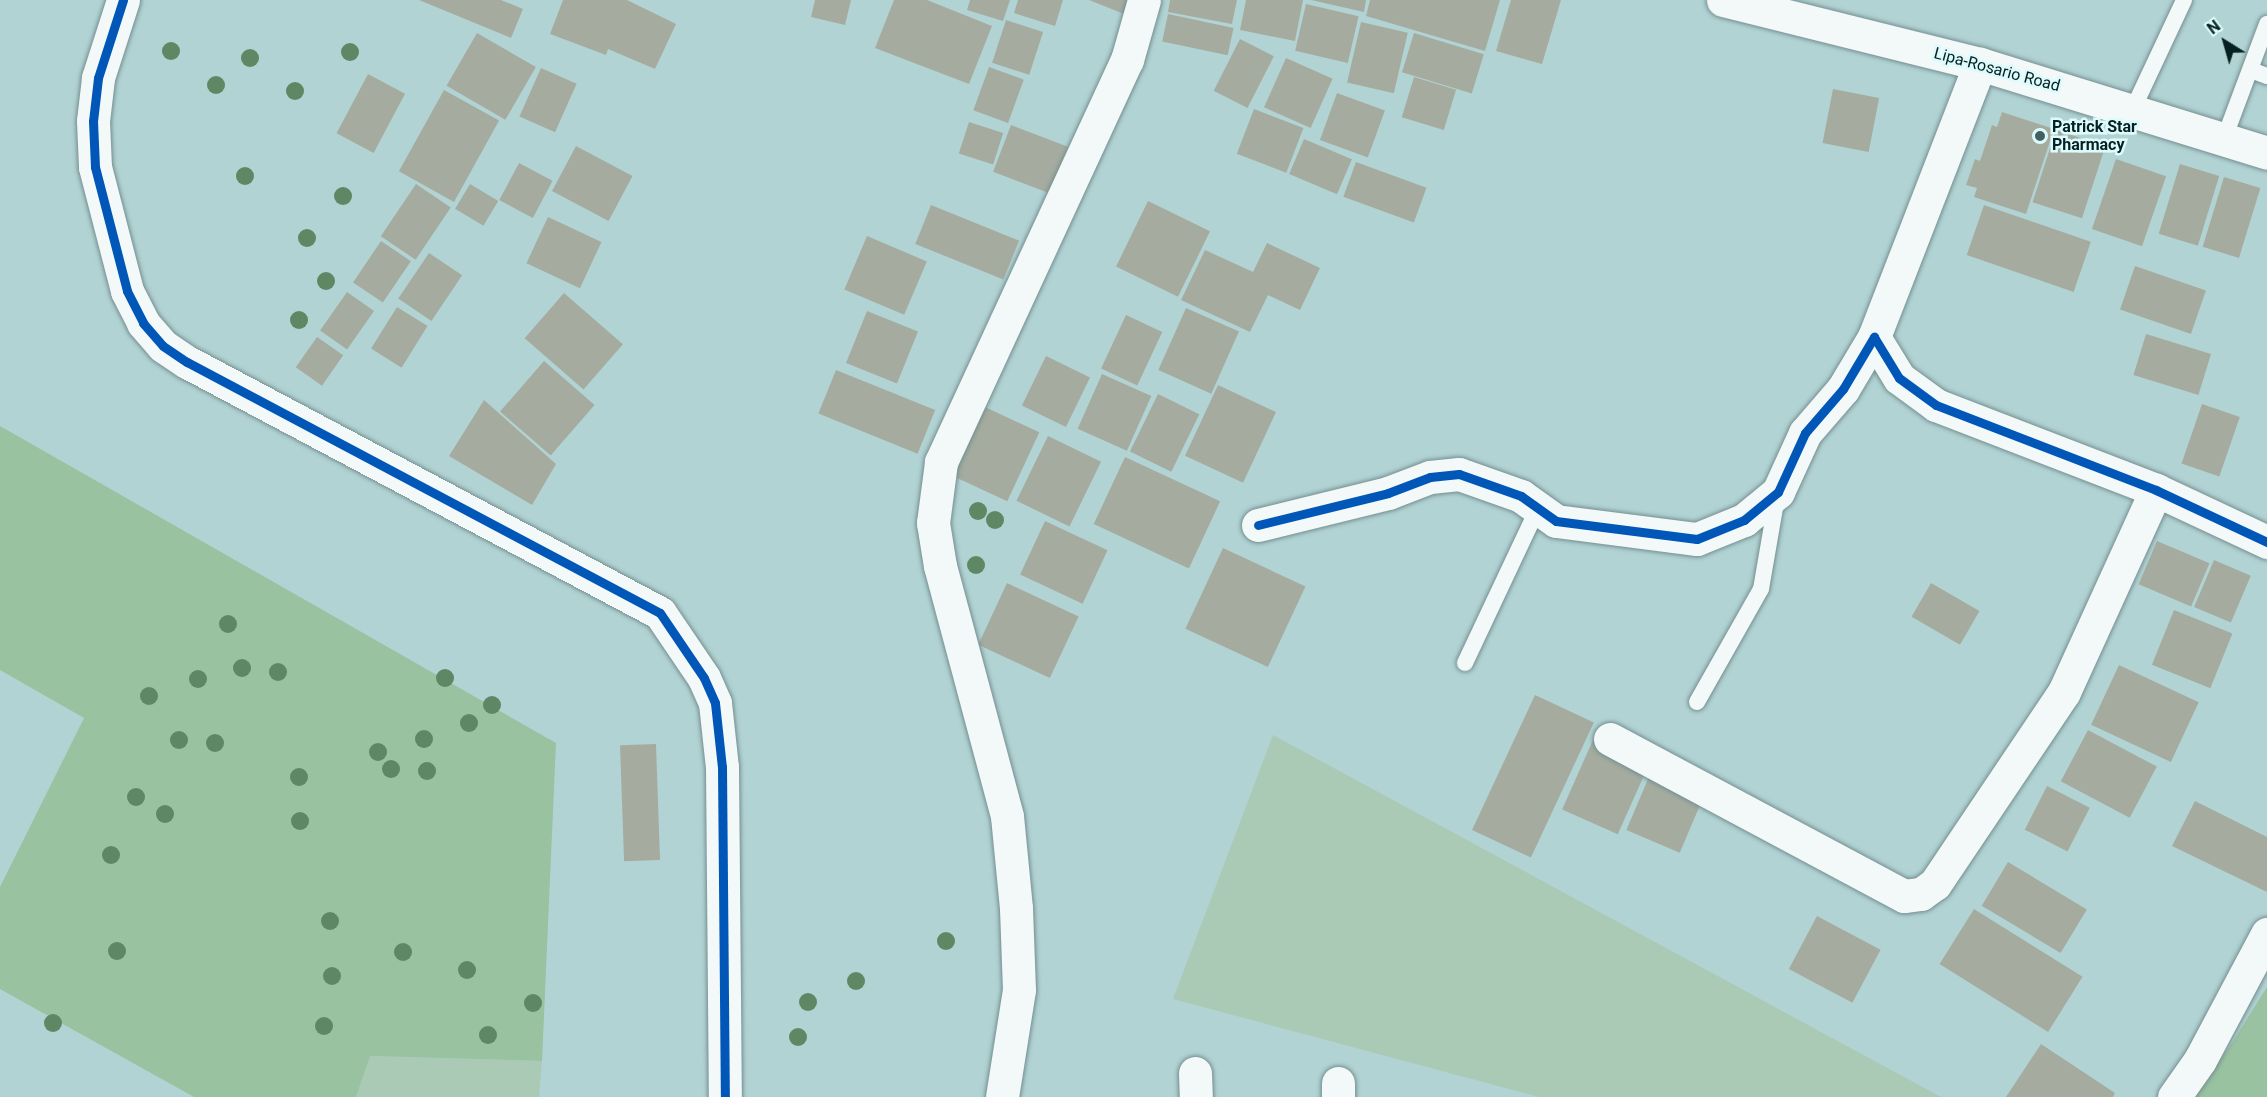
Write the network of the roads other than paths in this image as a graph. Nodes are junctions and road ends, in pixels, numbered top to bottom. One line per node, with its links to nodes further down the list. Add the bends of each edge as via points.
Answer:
1 (123, 0): 21 (street, via 98,78 93,121 95,167 127,291 143,323 163,346 186,362 660,613 704,678 715,703 722,767)
2 (1144, 0): 22 (street, via 1127,60 941,462 933,523 940,566 1007,816 1016,908 1018,990)
3 (1723, 0): 6 (street, Lipa-Rosario Road)
4 (2184, 0): 8 (lane)
5 (2267, 24): 7 (lane)
6 (1980, 64): 8 (street, Lipa-Rosario Road); 11 (street)
7 (2259, 73): 9 (lane)
8 (2133, 109): 9 (street, Lipa-Rosario Road)
9 (2224, 139): 10 (street, Lipa-Rosario Road)
10 (2267, 153)
11 (1874, 337): 12 (street, via 1899,378 1936,405); 13 (street, via 1843,389 1805,433)
12 (2156, 490): 16 (street); 19 (street, via 2064,692 1935,885 1922,894 1904,896)
13 (1778, 492): 14 (street, via 1744,520 1697,539 1556,521); 18 (lane, via 1761,589)
14 (1538, 508): 15 (street, via 1521,496 1459,474 1430,477 1388,493); 17 (lane)
15 (1258, 525)
16 (2267, 542)
17 (1465, 663)
18 (1697, 702)
19 (1610, 739)
20 (2267, 934): 23 (street, via 2200,1060)
21 (725, 1097)
22 (1002, 1097)
23 (2175, 1097)

